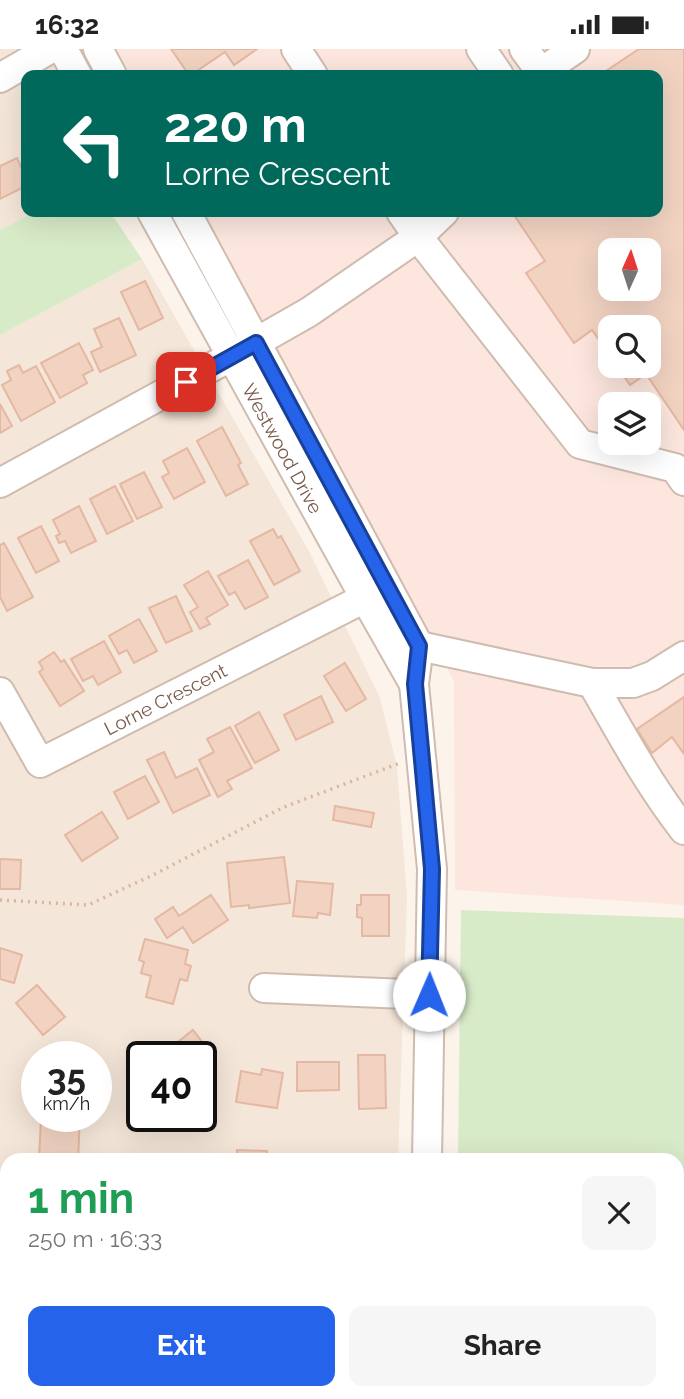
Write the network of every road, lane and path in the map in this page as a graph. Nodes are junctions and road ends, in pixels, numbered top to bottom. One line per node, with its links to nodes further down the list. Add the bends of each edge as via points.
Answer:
1 (50, 49): 14 (street)
2 (63, 49): 8 (street)
3 (98, 49): 9 (street)
4 (296, 49): 10 (street)
5 (481, 49): 11 (street)
6 (524, 49): 12 (street)
7 (568, 51): 13 (street)
8 (74, 70)
9 (109, 70)
10 (310, 70)
11 (496, 70)
12 (537, 70)
13 (544, 70)
14 (0, 78)
15 (155, 217): 20 (street, Westwood Drive)
16 (188, 217): 20 (street, Westwood Drive)
17 (404, 217): 19 (street)
18 (439, 217): 19 (street)
19 (418, 237): 20 (street, via 309,312); 21 (street, via 580,444 675,468)
20 (244, 350): 22 (street); 23 (street, Westwood Drive); 24 (street, Westwood Drive)
21 (684, 481)
22 (0, 483)
23 (365, 598): 27 (street, Westwood Drive); 28 (street, Lorne Crescent, via 40,764)
24 (419, 646): 26 (street); 27 (street, Westwood Drive)
25 (684, 656): 26 (street, via 633,683)
26 (592, 683): 30 (street, via 631,752)
27 (415, 684): 29 (street, Westwood Drive)
28 (0, 692)
29 (421, 755): 31 (path, via 284,807 88,905); 33 (street, Westwood Drive, via 432,869)
30 (684, 830)
31 (0, 900)
32 (264, 988): 33 (street)
33 (429, 995): 34 (street, Westwood Drive)
34 (428, 1153)

